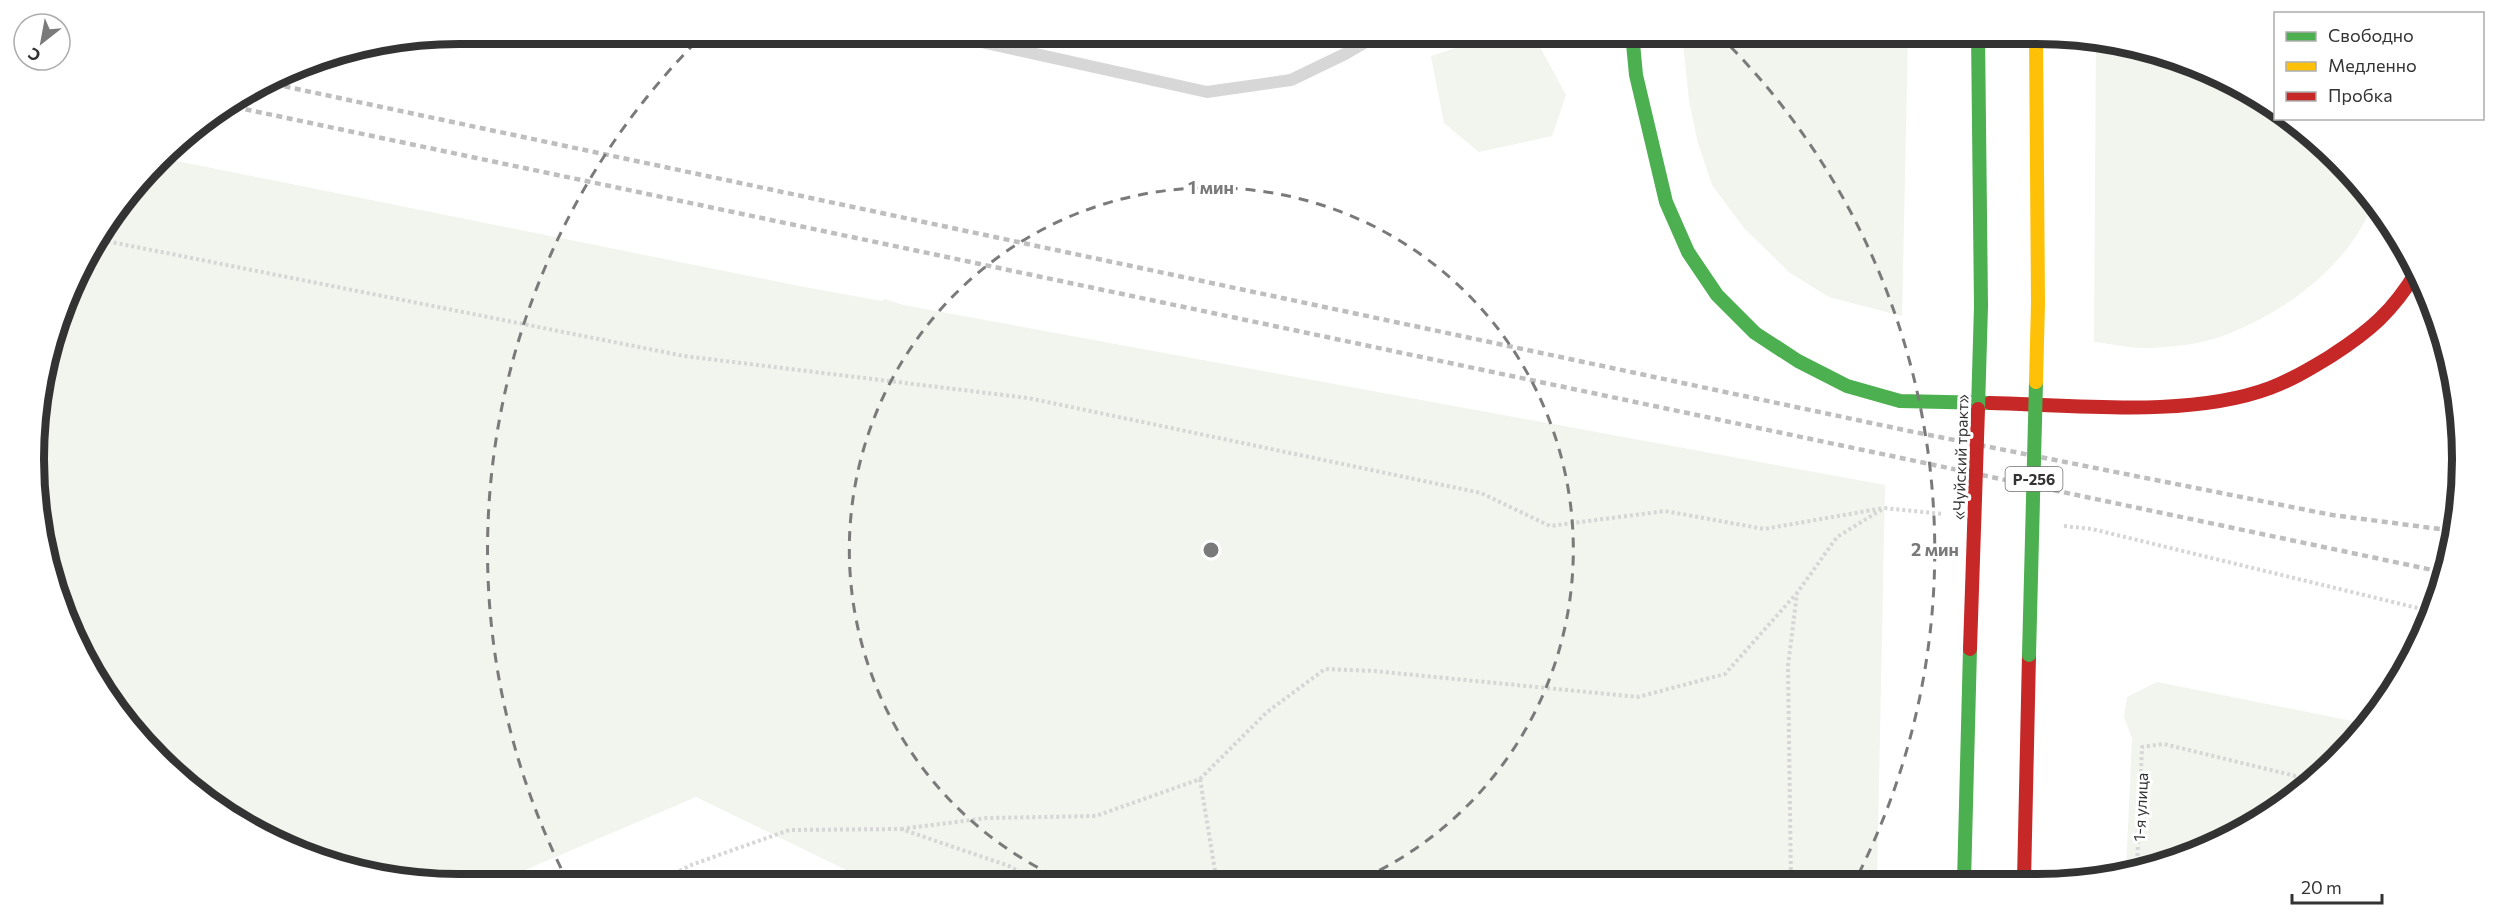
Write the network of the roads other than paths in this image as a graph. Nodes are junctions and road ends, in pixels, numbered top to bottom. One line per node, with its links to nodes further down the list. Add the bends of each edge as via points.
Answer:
1 (991, 44): 2 (lane, via 1207,92 1291,80)
2 (1362, 44)
3 (1633, 44): 6 (highway, via 1636,75 1666,202 1688,252 1717,295 1755,333 1798,360 1858,389 1912,402 2172,407 2234,398 2270,388 2304,372 2356,340 2383,318)
4 (1978, 44): 7 (highway, «Чуйский тракт», bridge, via 1981,306)
5 (2036, 44): 8 (highway, Р-256, bridge, via 2038,303)
6 (2412, 279)
7 (1964, 874)
8 (2024, 874)

